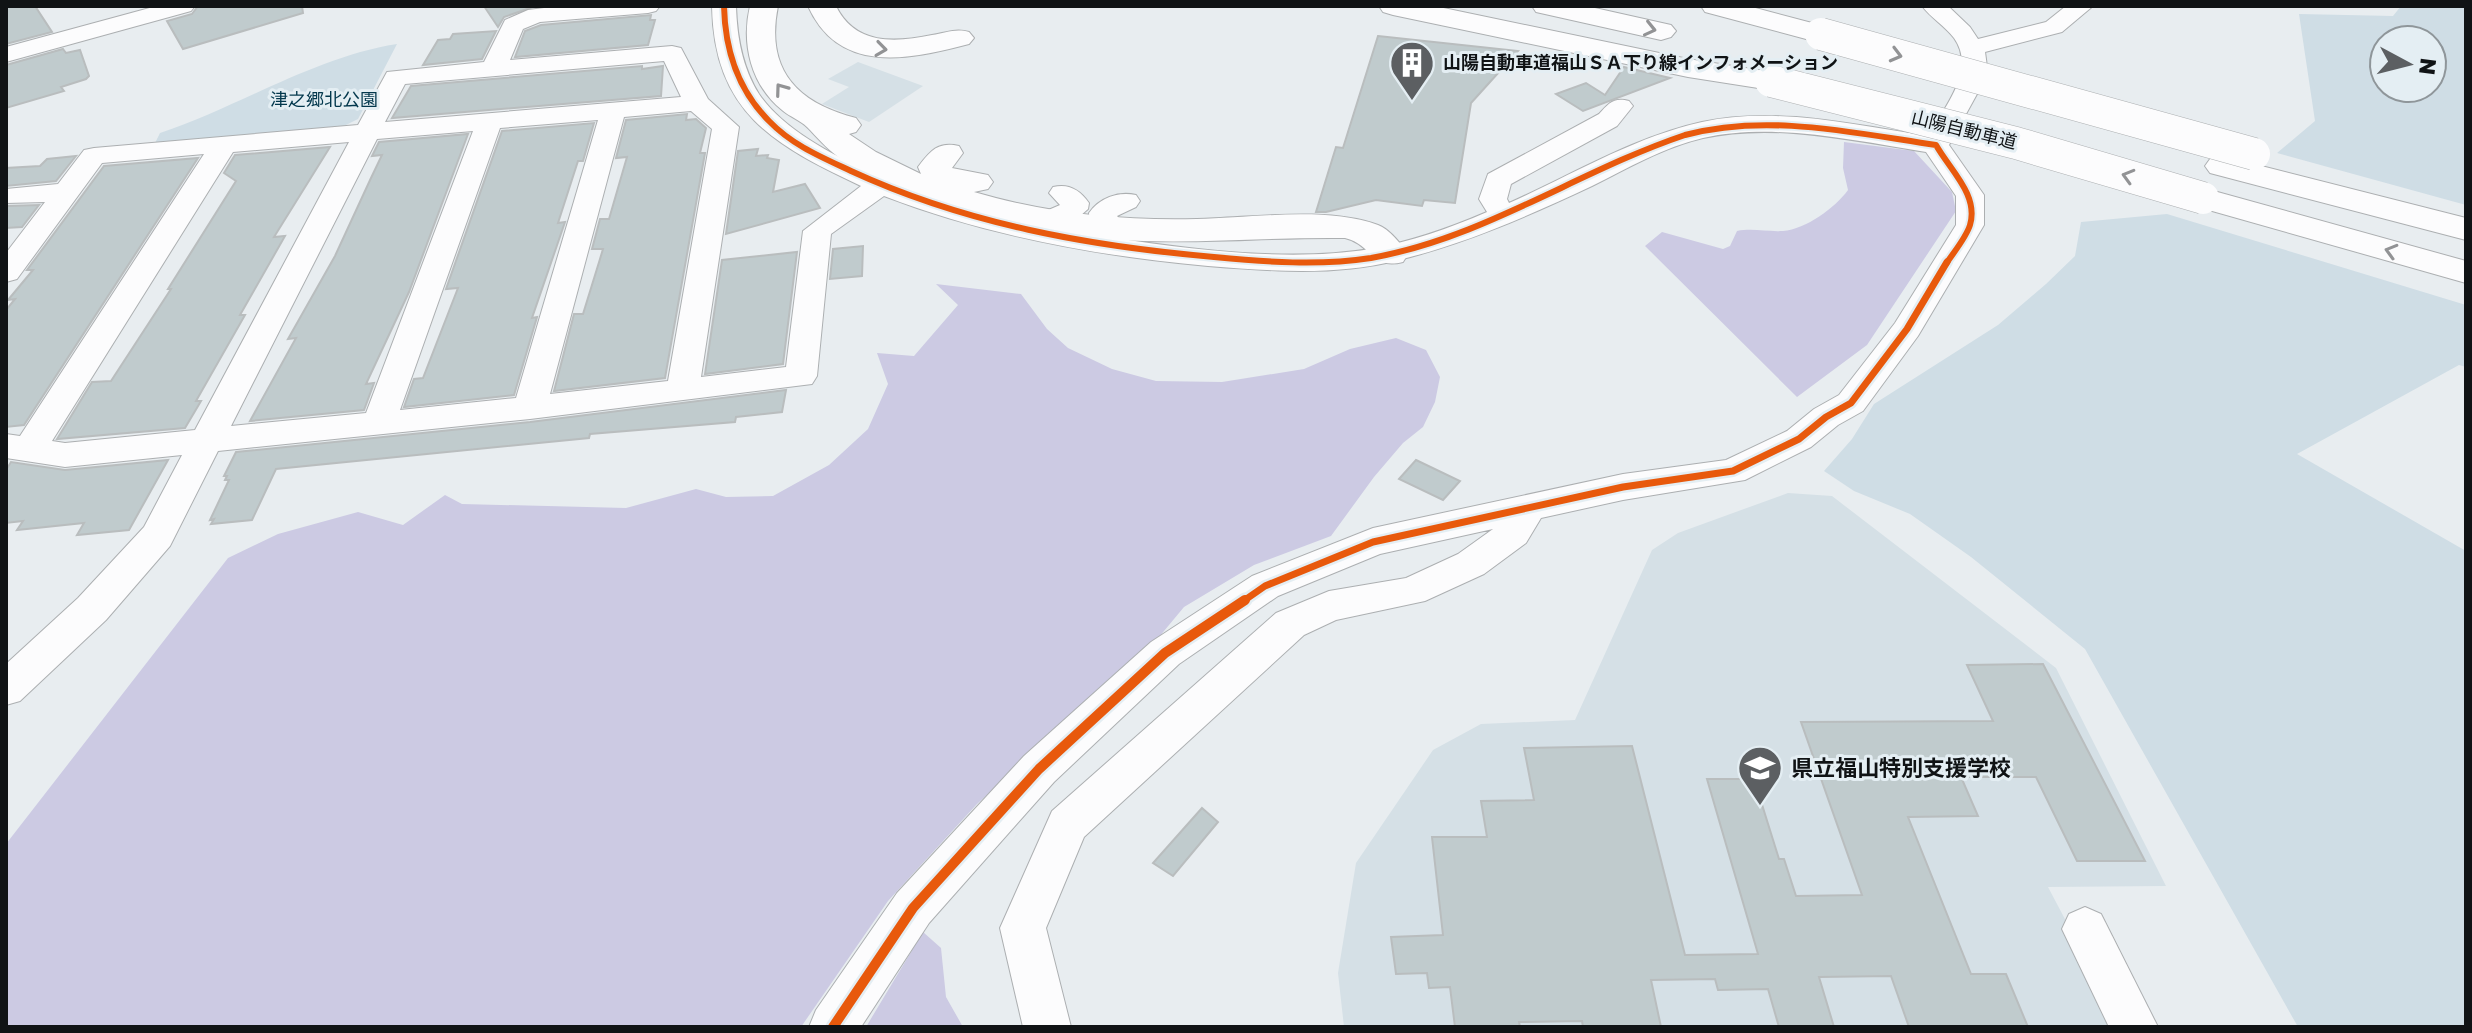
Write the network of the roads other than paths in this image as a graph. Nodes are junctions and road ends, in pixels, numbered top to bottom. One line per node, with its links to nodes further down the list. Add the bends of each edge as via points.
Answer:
1 (183, 6): 12 (street)
2 (648, 6): 19 (street, via 536,15 513,25)
3 (724, 6): 32 (street, via 723,37 751,102 785,136)
4 (764, 6): 24 (highway, one-way to 4, via 777,86 762,54)
5 (822, 6): 14 (highway, one-way to 14, via 836,29 870,48 903,50)
6 (1393, 6): 20 (highway)
7 (1457, 6): 20 (highway, 山陽自動車道)
8 (1546, 6): 15 (highway, one-way to 15)
9 (1715, 6): 31 (highway, one-way to 31, bridge)
10 (1934, 6): 17 (street)
11 (2081, 6): 17 (street, via 2054,27)
12 (149, 10): 18 (street)
13 (669, 29): 19 (street); 21 (street)
14 (959, 38)
15 (1694, 39)
16 (1723, 45): 31 (highway, 山陽自動車道)
17 (1972, 48): 29 (street, via 1975,74)
18 (6, 55)
19 (493, 69): 27 (street, via 396,77)
20 (1771, 81): 40 (highway, 山陽自動車道, one-way to 20, bridge, via 2016,143)
21 (697, 103): 23 (street); 42 (street, via 726,127)
22 (1620, 106): 37 (street, via 1608,120 1498,180 1493,199)
23 (613, 111): 25 (street); 43 (street)
24 (816, 117): 26 (highway); 35 (highway, via 842,145 907,180 972,203)
25 (489, 123): 27 (street); 44 (street)
26 (874, 132)
27 (364, 133): 28 (street); 45 (street)
28 (224, 145): 33 (street, via 94,156); 46 (street)
29 (1936, 145): 37 (street, via 1792,128 1720,127 1670,139); 47 (street, via 1970,195 1970,225 1907,329 1851,403 1799,439 1733,471)
30 (947, 153): 35 (highway, via 935,171 945,178)
31 (2238, 160): 36 (highway); 38 (highway, 山陽自動車道)
32 (879, 186): 39 (street, via 964,216 1107,247 1290,263); 42 (street, via 817,231 801,376)
33 (66, 192): 34 (street); 41 (street)
34 (10, 196)
35 (1056, 207): 39 (highway, via 1345,227 1369,233)
36 (2466, 214)
37 (1504, 217): 39 (street)
38 (2466, 229)
39 (1390, 254)
40 (2466, 272)
41 (6, 273)
42 (683, 388): 43 (street)
43 (530, 408): 44 (street)
44 (379, 422): 45 (street)
45 (207, 441): 46 (street, via 65,455); 48 (street, via 157,536 92,609)
46 (18, 448)
47 (1529, 508): 50 (street, via 1373,542 1265,586 1165,653 1039,769 924,896); 51 (street, via 1513,533 1471,564 1412,591 1329,606 1290,624 1067,825 1023,928)
48 (6, 689)
49 (2085, 929): 52 (street)
50 (833, 1027)
51 (1047, 1027)
52 (2134, 1027)

